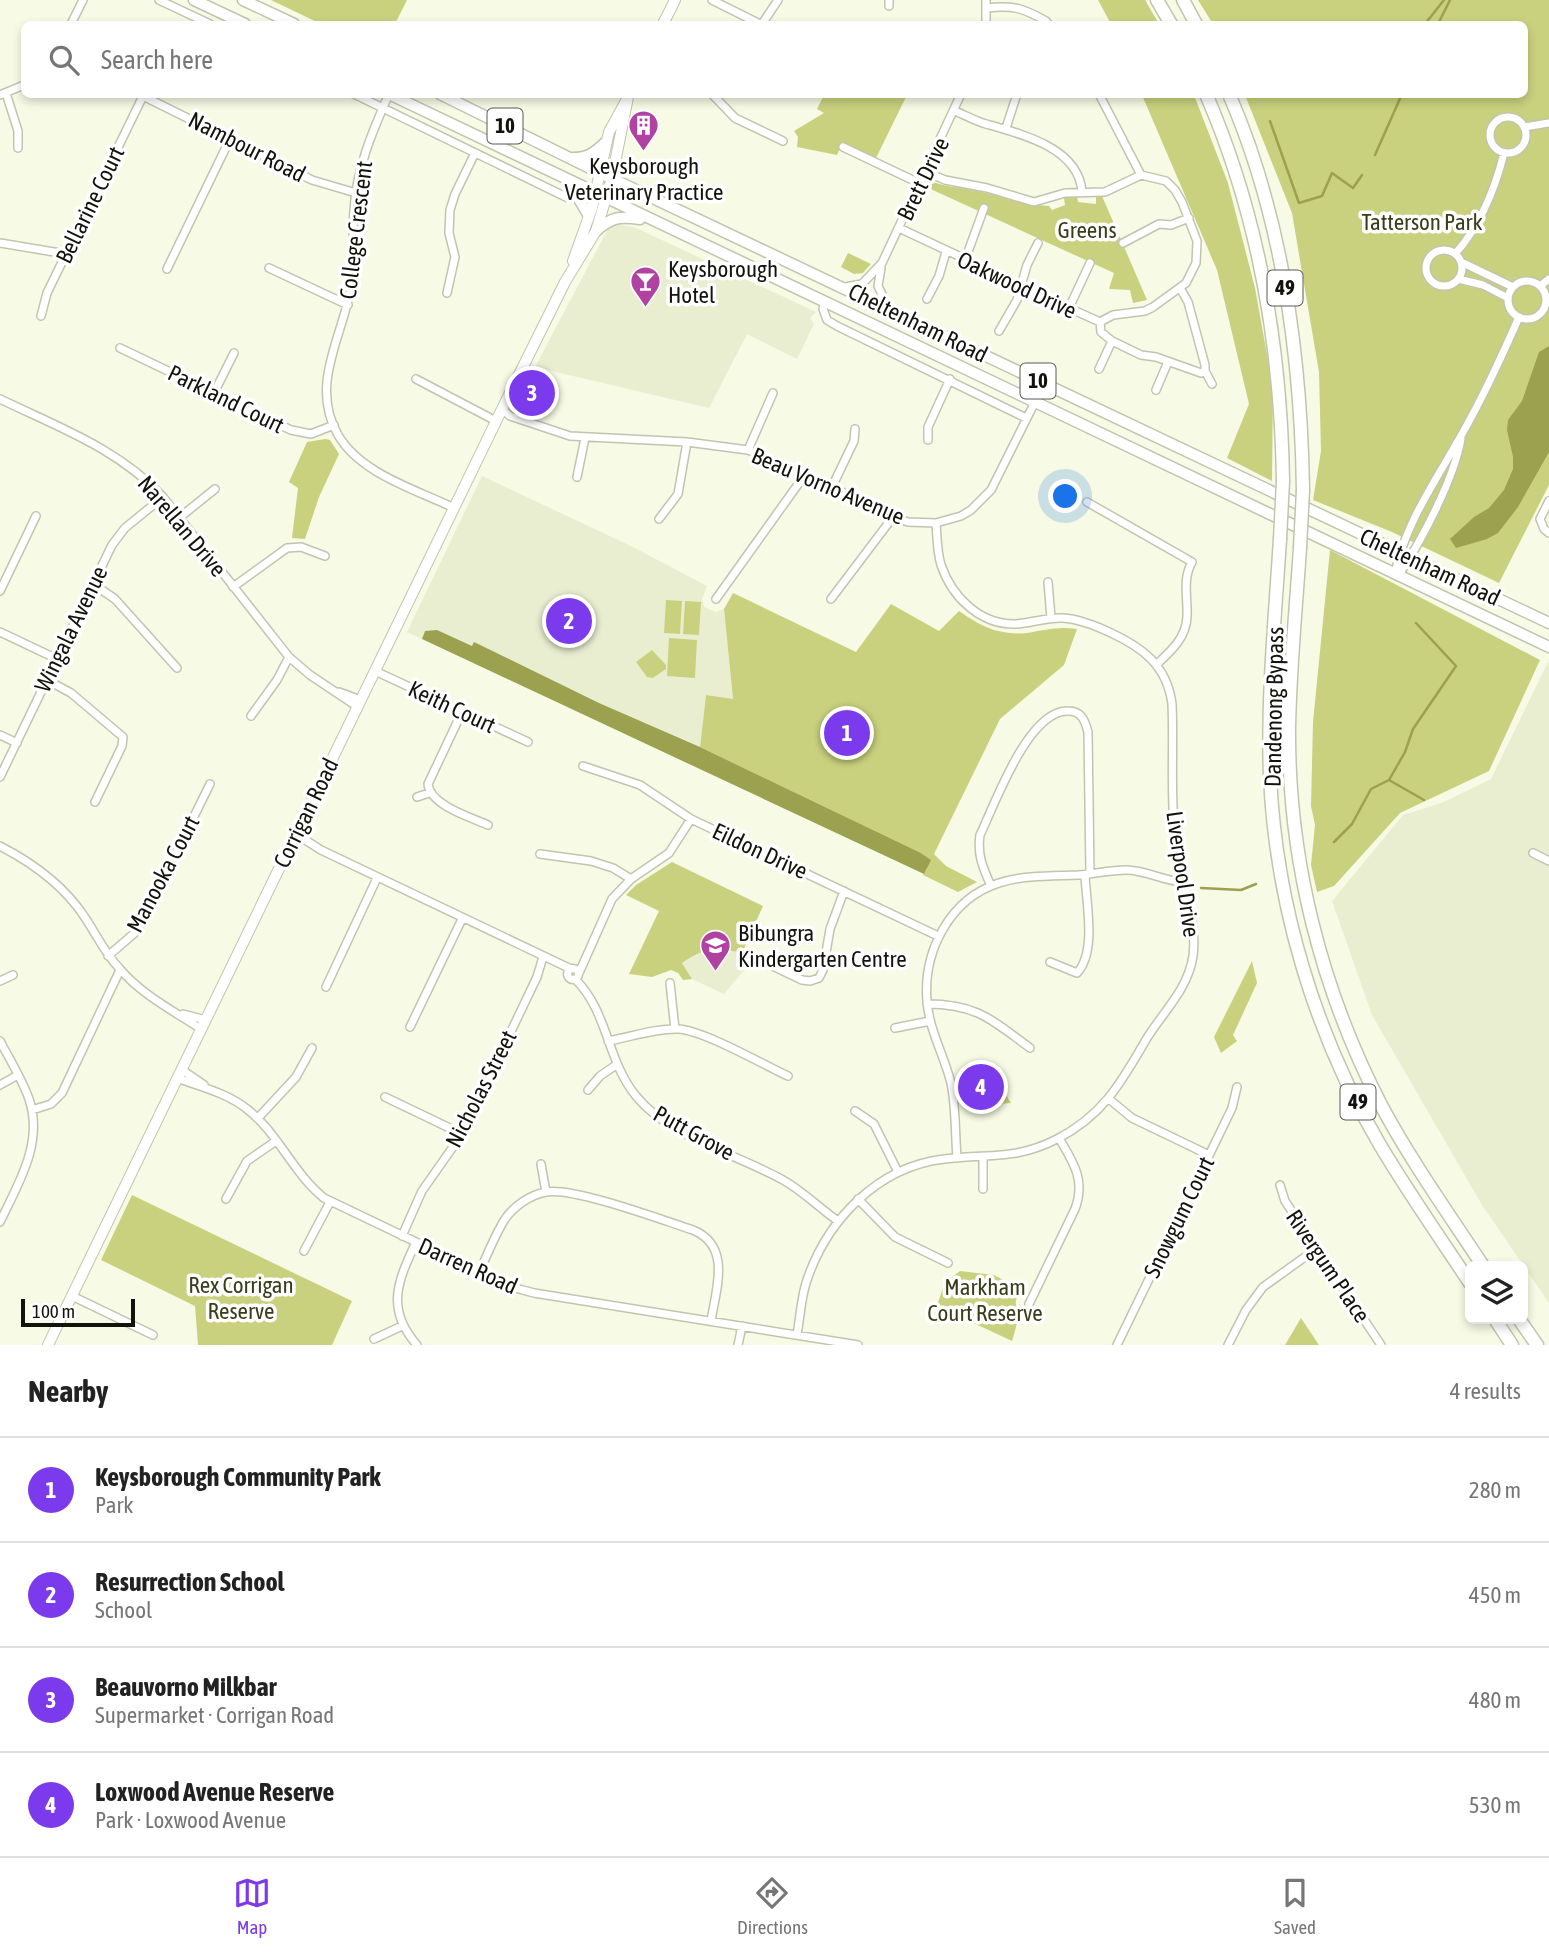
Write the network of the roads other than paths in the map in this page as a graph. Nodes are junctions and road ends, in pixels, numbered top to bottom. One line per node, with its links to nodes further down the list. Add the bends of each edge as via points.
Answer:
1 (83, 0): 11 (street)
2 (159, 0): 12 (street)
3 (194, 0): 13 (main road)
4 (243, 0): 14 (main road)
5 (676, 0): 15 (main road)
6 (712, 0): 16 (street)
7 (778, 0): 17 (street)
8 (1157, 0): 19 (highway)
9 (1183, 0): 20 (highway)
10 (986, 4): 18 (street, via 1018,7)
11 (72, 21)
12 (204, 21)
13 (239, 21)
14 (288, 21)
15 (665, 21)
16 (755, 21)
17 (763, 21)
18 (1046, 21)
19 (1169, 21)
20 (1194, 21)
21 (21, 86): 22 (street)
22 (3, 94): 46 (street, via 18,131)
23 (140, 98): 71 (street, Bellarine Court)
24 (147, 98): 42 (street, Nambour Road)
25 (362, 98): 37 (street)
26 (387, 98): 37 (street, College Crescent)
27 (397, 98): 54 (main road, Cheltenham Road / 10)
28 (448, 98): 49 (main road, Cheltenham Road / 10)
29 (628, 98): 44 (main road, Corrigan Road)
30 (629, 98): 53 (main road, Corrigan Road)
31 (716, 98): 43 (street, via 735,118)
32 (960, 98): 38 (street, Brett Drive)
33 (1016, 98): 41 (street)
34 (1101, 98): 52 (street)
35 (1208, 98): 244 (highway, Dandenong Bypass / 49, bridge, via 1230,155 1261,267 1278,375 1283,481 1269,741 1272,807 1287,902 1312,994 1347,1082 1380,1144)
36 (1230, 98): 241 (highway, Dandenong Bypass / 49, bridge, via 1261,187 1288,303 1300,399 1303,490 1289,729 1292,804 1307,901 1337,1004 1364,1070 1404,1146)
37 (383, 108): 47 (street); 56 (street, College Crescent)
38 (955, 111): 41 (street); 51 (street, Brett Drive)
39 (1549, 123): 40 (street)
40 (1524, 127): 48 (street, via 1526,139 1520,149); 48 (street, via 1509,117 1491,128 1494,147)
41 (1006, 128): 57 (street, via 1069,161 1081,178)
42 (229, 141): 56 (street, Nambour Road, via 312,180); 78 (street)
43 (783, 141)
44 (606, 142): 49 (main road, via 592,155); 50 (main road, Corrigan Road)
45 (843, 147): 55 (street)
46 (18, 148)
47 (475, 153): 59 (street); 87 (street, via 450,210 455,257)
48 (1504, 153): 72 (street, via 1478,221)
49 (571, 158): 50 (main road, Cheltenham Road / 10)
50 (598, 172): 53 (main road, Cheltenham Road / 10); 58 (main road, Corrigan Road)
51 (926, 172): 55 (street, Brett Drive); 57 (street, via 1034,202)
52 (1141, 175): 57 (street, via 1105,192); 63 (street, Oakwood Drive, via 1166,181)
53 (612, 178): 60 (main road, Corrigan Road); 84 (main road, Cheltenham Road / 10)
54 (568, 179): 58 (main road, Cheltenham Road / 10); 62 (main road)
55 (920, 184): 65 (street, Brett Drive)
56 (356, 192): 92 (street, College Crescent)
57 (1083, 192)
58 (594, 193): 60 (main road, Cheltenham Road / 10); 62 (main road, Corrigan Road)
59 (568, 198)
60 (607, 200): 64 (main road, Cheltenham Road / 10); 66 (main road, Corrigan Road)
61 (984, 208): 73 (street)
62 (589, 216): 81 (main road, Corrigan Road)
63 (1189, 218): 69 (street, via 1159,224); 86 (street, Oakwood Drive, via 1198,253)
64 (650, 220): 66 (main road, via 610,219); 90 (main road, Cheltenham Road / 10)
65 (899, 228): 70 (street, Oakwood Drive); 75 (street, Brett Drive)
66 (596, 231): 81 (main road, Corrigan Road)
67 (0, 243): 71 (street)
68 (1038, 243): 82 (street)
69 (1122, 243)
70 (946, 252): 73 (street, Oakwood Drive); 88 (street)
71 (66, 254): 96 (street, Bellarine Court)
72 (1455, 254): 74 (street); 79 (street, via 1436,252 1428,259 1426,271 1437,284 1448,285)
73 (965, 260): 82 (street, Oakwood Drive)
74 (1461, 262): 79 (street); 85 (street)
75 (882, 263): 84 (street, Brett Drive, via 862,284); 94 (street, Brett Drive, via 878,286)
76 (1090, 263): 93 (street)
77 (269, 268): 92 (street)
78 (167, 269)
79 (1458, 279): 89 (street, via 1483,285)
80 (1549, 279): 83 (street)
81 (565, 282): 116 (main road, Corrigan Road)
82 (1020, 285): 93 (street, Oakwood Drive); 100 (street, via 1017,300)
83 (1540, 286): 85 (street, via 1527,281); 91 (street)
84 (843, 287): 94 (main road, Cheltenham Road / 10)
85 (1513, 287): 89 (street)
86 (1180, 288): 99 (street, Oakwood Drive, via 1144,311 1113,314); 106 (street, via 1188,302)
87 (447, 293)
88 (928, 299)
89 (1508, 299): 97 (street)
90 (825, 303): 108 (street, Cheltenham Road, via 826,318 837,327); 115 (main road, Cheltenham Road / 10)
91 (1548, 303): 95 (street)
92 (348, 304): 119 (street, College Crescent, via 326,379)
93 (1069, 307): 99 (street, Oakwood Drive)
94 (890, 310): 109 (main road, Cheltenham Road / 10)
95 (1541, 314): 97 (street, via 1530,319); 98 (street)
96 (41, 316)
97 (1518, 317): 121 (street)
98 (1549, 318)
99 (1100, 322): 101 (street, via 1101,332)
100 (999, 331)
101 (1112, 341): 104 (street); 105 (street)
102 (120, 348): 112 (street, Parkland Court)
103 (234, 353): 112 (street)
104 (1168, 362): 106 (street, via 1193,372); 111 (street)
105 (1099, 369)
106 (1205, 370): 110 (street)
107 (416, 379): 118 (street)
108 (950, 379): 117 (street, Cheltenham Road); 123 (street, via 928,427)
109 (1044, 384): 115 (street, Beau Vorno Avenue); 140 (main road, Cheltenham Road / 10)
110 (1212, 384)
111 (1156, 390)
112 (214, 393): 119 (street, Parkland Court, via 298,432)
113 (773, 393): 125 (street)
114 (0, 399): 130 (street, Narellan Drive, via 117,456)
115 (1034, 403): 117 (street, Beau Vorno Avenue); 143 (main road, Cheltenham Road / 10)
116 (502, 409): 118 (main road, Corrigan Road); 122 (street, Beau Vorno Avenue, via 538,426)
117 (1026, 418): 138 (street, Beau Vorno Avenue, via 982,501 961,516)
118 (496, 421): 133 (main road, Corrigan Road)
119 (334, 425): 133 (street, College Crescent, via 349,450 367,465)
120 (855, 429): 128 (street, via 854,442)
121 (1462, 435): 140 (street); 142 (street, via 1458,455)
122 (585, 438): 124 (street, Beau Vorno Avenue); 127 (street)
123 (928, 440)
124 (687, 442): 125 (street, Beau Vorno Avenue); 137 (street, via 678,494)
125 (748, 450): 126 (street, Beau Vorno Avenue)
126 (802, 474): 128 (street, Beau Vorno Avenue); 148 (street)
127 (577, 477)
128 (832, 487): 135 (street, Beau Vorno Avenue)
129 (215, 489): 136 (street)
130 (163, 497): 136 (street, Narellan Drive); 145 (street, Wingala Avenue, via 118,536)
131 (1087, 502): 157 (street, via 1192,562 1185,579 1185,629 1177,645)
132 (1549, 502): 139 (street, via 1540,519)
133 (454, 508): 159 (main road, Corrigan Road)
134 (36, 516): 147 (street)
135 (893, 517): 138 (street, Beau Vorno Avenue); 149 (street)
136 (179, 518): 146 (street, Narellan Drive)
137 (659, 519)
138 (936, 523): 150 (street, Liverpool Drive, via 941,564 958,596 971,609 1015,624)
139 (1549, 533)
140 (1399, 552): 142 (main road, Cheltenham Road / 10); 143 (street)
141 (325, 556): 146 (street, via 301,547 287,548)
142 (1410, 558): 143 (street); 151 (main road, Cheltenham Road / 10)
143 (1397, 575): 153 (main road, Cheltenham Road / 10)
144 (1048, 582): 150 (street)
145 (93, 584): 155 (street, Wingala Avenue); 158 (street, via 115,599)
146 (233, 587): 154 (street, Narellan Drive)
147 (0, 591)
148 (716, 599)
149 (831, 599)
150 (1052, 618): 157 (street, Liverpool Drive, via 1098,626 1139,647)
151 (1549, 623)
152 (0, 632): 155 (street)
153 (1549, 647)
154 (289, 657): 156 (street, Narellan Drive); 161 (street)
155 (57, 659): 160 (street, Wingala Avenue)
156 (296, 664): 161 (street); 162 (street, Narellan Drive)
157 (1157, 664): 184 (street, Liverpool Drive, via 1171,694 1174,822)
158 (177, 668)
159 (375, 671): 162 (main road, Corrigan Road); 163 (street, Keith Court)
160 (47, 680): 167 (street, Wingala Avenue); 173 (street, via 71,693 123,737)
161 (277, 680): 164 (street)
162 (359, 703): 176 (main road, Corrigan Road)
163 (463, 712): 166 (street, Keith Court); 171 (street, via 428,784)
164 (251, 716)
165 (0, 735): 167 (street)
166 (528, 742)
167 (17, 743): 169 (street, Wingala Avenue)
168 (583, 766): 174 (street, Eildon Drive, via 640,785)
169 (0, 777)
170 (210, 784): 189 (street, Manooka Court, via 138,930)
171 (429, 793): 172 (street); 175 (street)
172 (417, 797)
173 (95, 802)
174 (691, 819): 183 (street, via 669,853); 186 (street, Eildon Drive)
175 (488, 825)
176 (294, 838): 182 (street, Putt Grove); 201 (main road, Corrigan Road)
177 (0, 846): 189 (street, via 41,871 66,894)
178 (1533, 853): 180 (street)
179 (540, 854): 183 (street, via 591,861)
180 (1549, 861)
181 (1087, 874): 184 (street, via 1128,870); 185 (street); 185 (street, via 1088,732 1084,718 1066,710 1052,715 1028,737 980,835 980,863); 192 (street, via 1089,940 1083,966 1077,973)
182 (377, 878): 187 (street, Putt Grove); 198 (street)
183 (631, 879): 194 (street, via 612,899)
184 (1183, 882): 217 (street, Liverpool Drive, via 1193,931 1188,976)
185 (991, 887): 188 (street, via 958,908)
186 (844, 891): 188 (street, Eildon Drive); 190 (street, via 819,978 802,980)
187 (462, 919): 191 (street, Putt Grove); 202 (street)
188 (938, 936): 199 (street, via 929,965)
189 (108, 956): 193 (street)
190 (754, 957)
191 (549, 960): 194 (street, Putt Grove); 221 (street, Nicholas Street)
192 (1050, 962)
193 (120, 970): 201 (street, via 144,992); 218 (street, via 62,1093 51,1104)
194 (574, 973): 206 (street, Putt Grove, via 602,1021)
195 (13, 975): 196 (street)
196 (0, 981)
197 (670, 983): 204 (street)
198 (326, 987)
199 (927, 1004): 200 (street); 208 (street, via 954,1004 979,1012)
200 (930, 1021): 203 (street); 225 (street, via 951,1084)
201 (204, 1025): 210 (main road, Corrigan Road)
202 (410, 1027)
203 (895, 1028)
204 (675, 1029): 206 (street); 212 (street, via 701,1035)
205 (0, 1041): 211 (street)
206 (608, 1041): 209 (street, Putt Grove)
207 (312, 1048): 220 (street, via 296,1077)
208 (1030, 1048)
209 (617, 1065): 215 (street); 236 (street, Putt Grove, via 635,1095 661,1119 785,1181)
210 (179, 1074): 220 (street, Darren Road); 245 (main road, Corrigan Road)
211 (18, 1075): 213 (street); 218 (street)
212 (788, 1076)
213 (0, 1085)
214 (1237, 1087): 224 (street, Snowgum Court)
215 (589, 1090)
216 (385, 1097): 221 (street)
217 (1110, 1099): 222 (street, Liverpool Drive); 224 (street, via 1132,1118)
218 (32, 1110): 235 (street, via 32,1145)
219 (855, 1111): 228 (street, via 874,1124)
220 (258, 1118): 223 (street, Darren Road)
221 (462, 1134): 237 (street, Nicholas Street, via 422,1191)
222 (1059, 1138): 226 (street, Liverpool Drive, via 1017,1153); 246 (street, via 1077,1171 1080,1193)
223 (276, 1141): 232 (street, via 247,1161); 234 (street, Darren Road, via 303,1180)
224 (1209, 1155): 259 (street, Snowgum Court)
225 (957, 1158): 226 (street, Liverpool Drive); 228 (street, Liverpool Drive)
226 (983, 1158): 230 (street)
227 (541, 1164): 231 (street)
228 (898, 1172): 233 (street, Liverpool Drive)
229 (1280, 1185): 239 (street, Rivergum Place)
230 (984, 1189)
231 (546, 1192): 243 (street, via 522,1203 506,1219); 247 (street, via 572,1193 693,1230 708,1239 720,1266)
232 (226, 1199)
233 (858, 1199): 236 (street, Liverpool Drive); 242 (street, via 895,1237)
234 (330, 1202): 237 (street, Darren Road); 240 (street)
235 (0, 1222)
236 (836, 1224): 253 (street, Liverpool Drive, via 806,1283)
237 (402, 1236): 238 (street, Darren Road)
238 (416, 1242): 243 (street, Darren Road); 250 (street, via 397,1291)
239 (1316, 1249): 260 (street, via 1263,1287); 261 (street, Rivergum Place)
240 (304, 1251)
241 (1480, 1261)
242 (948, 1263)
243 (479, 1273): 247 (street, Darren Road, via 523,1292)
244 (1465, 1275)
245 (72, 1296): 252 (street); 255 (main road, Corrigan Road)
246 (1029, 1304)
247 (711, 1321): 251 (street, Darren Road)
248 (1497, 1324): 262 (highway)
249 (1522, 1324): 263 (highway)
250 (402, 1325): 254 (street); 256 (street)
251 (742, 1326): 253 (street, Darren Road); 257 (street)
252 (153, 1335)
253 (797, 1335): 258 (street, Darren Road)
254 (374, 1339)
255 (48, 1345)
256 (417, 1345)
257 (738, 1345)
258 (859, 1345)
259 (1117, 1345)
260 (1228, 1345)
261 (1381, 1345)
262 (1512, 1345)
263 (1537, 1345)

